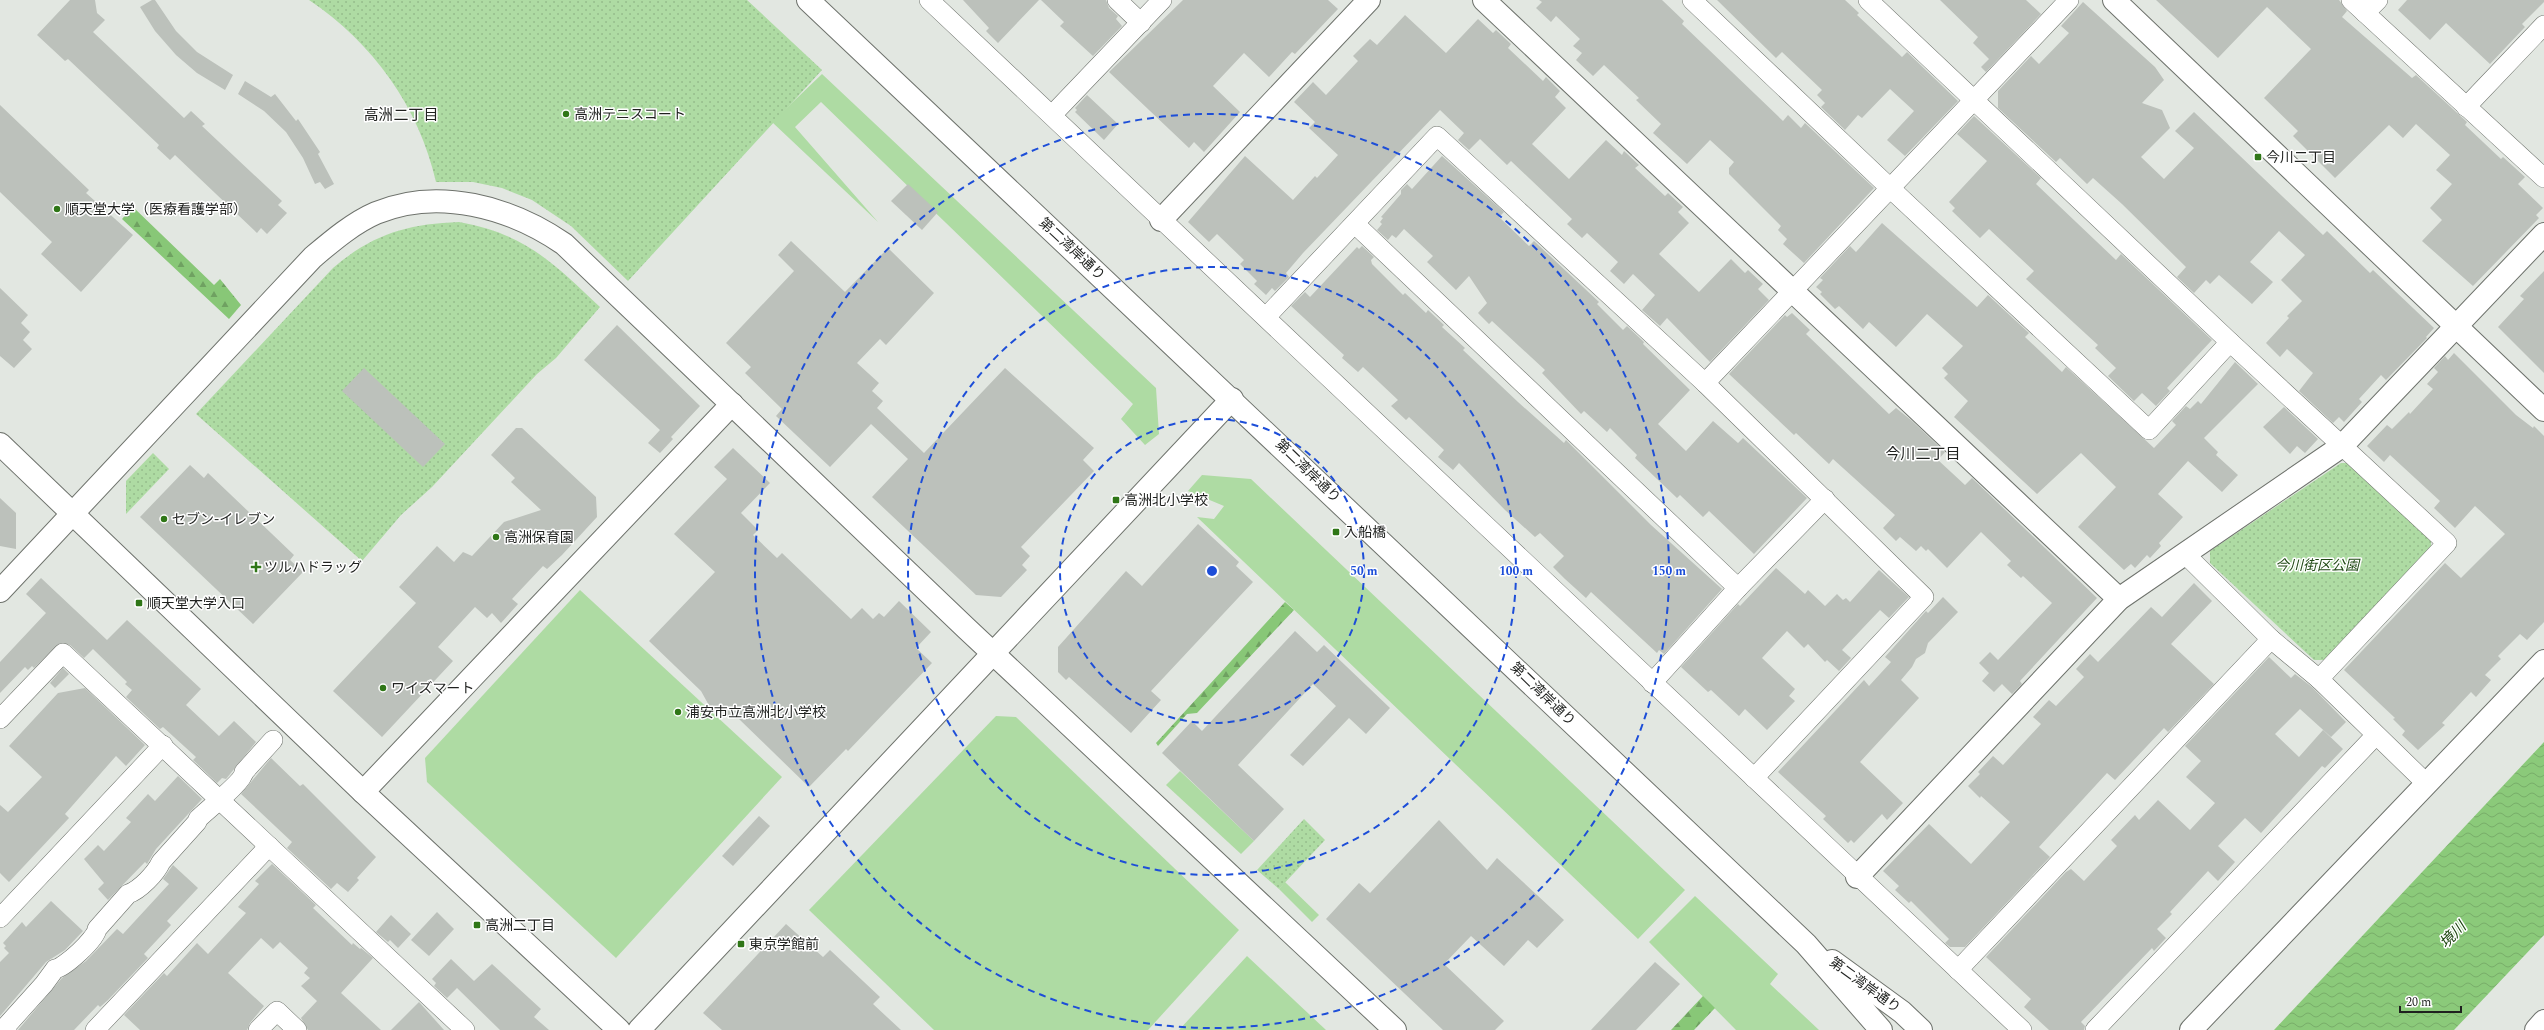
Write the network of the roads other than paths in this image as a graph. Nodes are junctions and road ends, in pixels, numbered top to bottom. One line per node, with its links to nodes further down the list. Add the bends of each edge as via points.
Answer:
1 (808, 0): 28 (street, 第二湾岸通り)
2 (929, 0): 17 (street)
3 (1116, 0): 13 (street)
4 (1162, 0): 13 (street)
5 (1369, 0): 20 (street)
6 (1484, 0): 23 (street)
7 (1692, 0): 19 (street)
8 (1868, 0): 15 (street)
9 (2069, 0): 15 (street)
10 (2114, 0): 25 (street)
11 (2351, 0): 12 (street)
12 (2372, 6): 16 (street)
13 (1141, 23): 17 (street)
14 (2544, 25): 16 (street)
15 (1975, 100): 19 (street); 26 (street)
16 (2466, 107): 18 (street)
17 (1052, 115): 20 (street)
18 (2544, 178)
19 (1890, 188): 23 (street); 26 (street, via 2149,430)
20 (1161, 220): 24 (street)
21 (1354, 224): 24 (street); 27 (street, via 1437,136); 36 (street)
22 (2544, 234): 25 (street)
23 (1792, 291): 27 (street); 38 (street)
24 (1267, 316): 43 (street)
25 (2455, 326): 30 (street); 32 (street)
26 (2230, 342): 32 (street)
27 (1704, 383): 33 (street)
28 (1232, 399): 40 (street); 55 (street, 第二湾岸通り)
29 (732, 404): 34 (street, via 564,244 542,229 507,213 477,205 439,202 404,204 374,214 336,237 314,257); 40 (street); 50 (street)
30 (2544, 410)
31 (0, 444): 34 (street)
32 (2342, 446): 35 (street); 42 (street, via 2447,543)
33 (1825, 499): 36 (street); 48 (street, via 1924,597)
34 (74, 513): 37 (street); 50 (street)
35 (2186, 555): 38 (street); 39 (street)
36 (1738, 588): 43 (street)
37 (0, 591)
38 (2119, 599): 53 (street)
39 (2271, 639): 42 (street); 56 (street)
40 (992, 653): 64 (street); 65 (street)
41 (2544, 661): 49 (street)
42 (2319, 679): 45 (street)
43 (1652, 683): 48 (street)
44 (0, 718): 47 (street, via 63,653)
45 (2375, 736): 49 (street); 69 (street)
46 (273, 740): 51 (street, via 244,772 239,782)
47 (163, 745): 51 (street); 54 (street)
48 (1754, 778): 53 (street)
49 (2426, 784): 70 (street)
50 (363, 792): 63 (street)
51 (220, 799): 52 (street); 58 (street, via 198,819 135,892 128,894 96,929 96,935 80,952 75,953 61,968 55,969 8,1024)
52 (269, 846): 59 (street); 62 (street)
53 (1857, 877): 56 (street)
54 (0, 918)
55 (1806, 944): 66 (street, 第二湾岸通り); 67 (street, 第二湾岸通り, via 1902,1012)
56 (1958, 970): 68 (street)
57 (2544, 1021): 71 (street)
58 (6, 1030)
59 (95, 1030)
60 (258, 1030): 61 (street, via 277,1011)
61 (297, 1030)
62 (465, 1030)
63 (619, 1030)
64 (639, 1030)
65 (1395, 1030)
66 (1881, 1030)
67 (1921, 1030)
68 (2022, 1030)
69 (2095, 1030)
70 (2191, 1030)
71 (2536, 1030)

